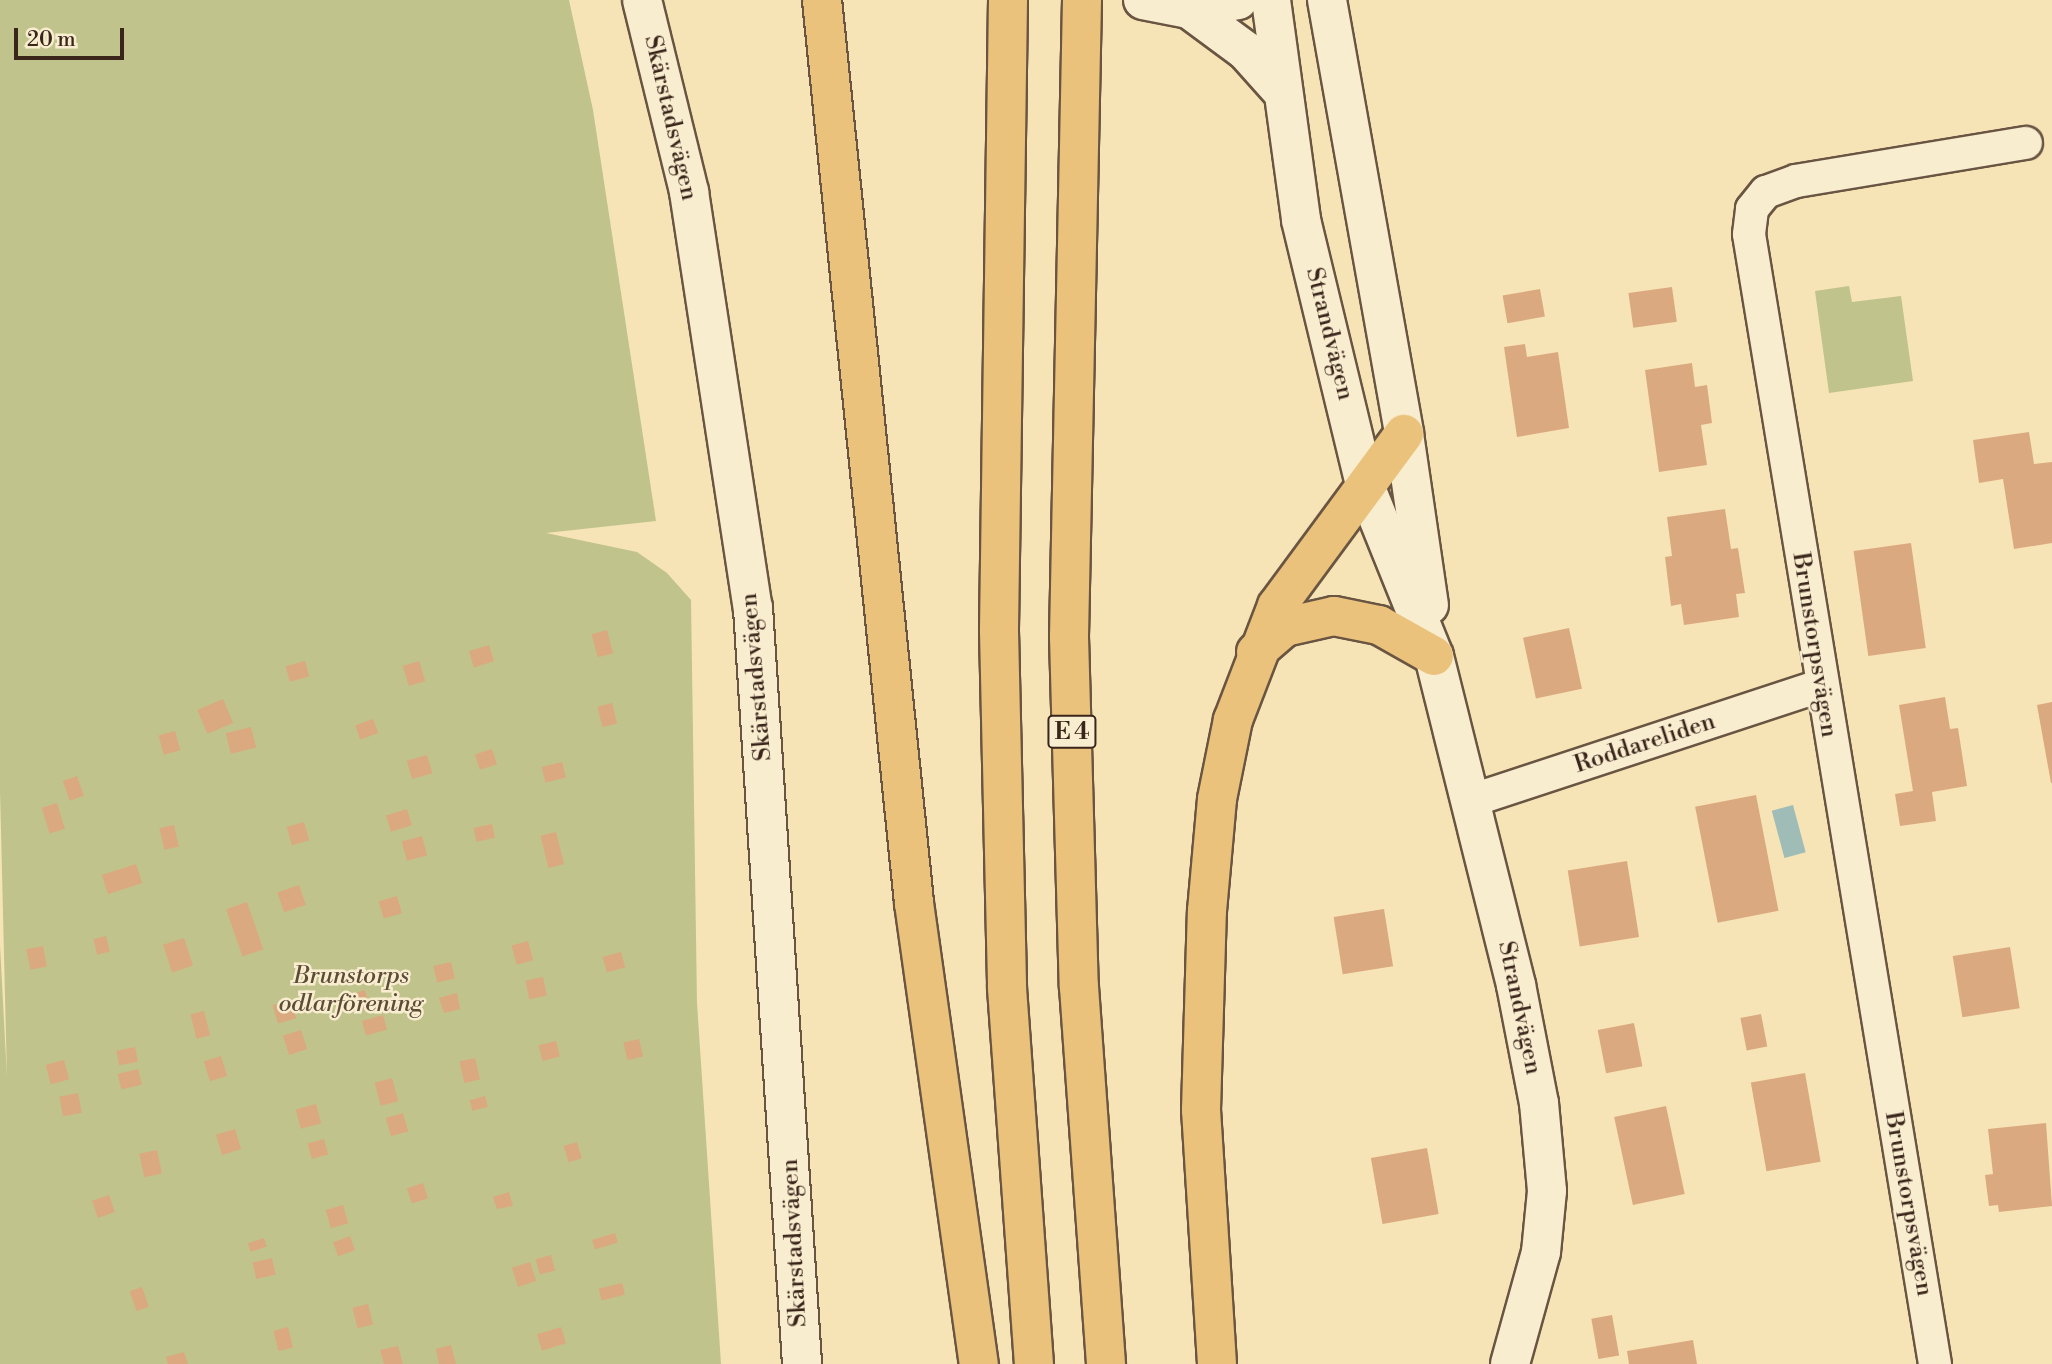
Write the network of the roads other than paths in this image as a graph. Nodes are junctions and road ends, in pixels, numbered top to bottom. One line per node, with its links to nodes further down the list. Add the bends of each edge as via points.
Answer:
1 (642, 0): 18 (main road, Skärstadsvägen, via 688,192 753,608)
2 (1008, 0): 20 (highway, via 999,645 1007,988)
3 (1082, 0): 21 (highway, E 4, via 1069,637 1079,987)
4 (1143, 0): 9 (main road)
5 (1238, 0): 9 (main road)
6 (1271, 0): 10 (main road, Strandvägen)
7 (1327, 0): 12 (main road, Strandvägen)
8 (824, 2): 19 (highway, via 914,903)
9 (1189, 9): 10 (main road, via 1246,51)
10 (1279, 88): 13 (main road, Strandvägen, via 1301,220)
11 (2026, 143): 16 (street, Brunstorpsvägen, via 1796,181 1766,192 1752,209 1749,234)
12 (1404, 434): 13 (highway); 15 (main road, Strandvägen)
13 (1366, 488): 14 (highway, via 1297,575); 15 (main road, Strandvägen)
14 (1256, 652): 15 (highway, via 1285,627 1334,616 1380,625); 22 (highway, via 1233,720 1217,799 1207,911 1201,1110)
15 (1434, 656): 17 (main road, Strandvägen)
16 (1820, 686): 17 (street, Roddareliden); 24 (street, Brunstorpsvägen)
17 (1470, 801): 23 (main road, Strandvägen, via 1516,985 1539,1103 1547,1191 1541,1252)
18 (802, 1364)
19 (979, 1364)
20 (1034, 1364)
21 (1106, 1364)
22 (1217, 1364)
23 (1510, 1364)
24 (1935, 1364)

